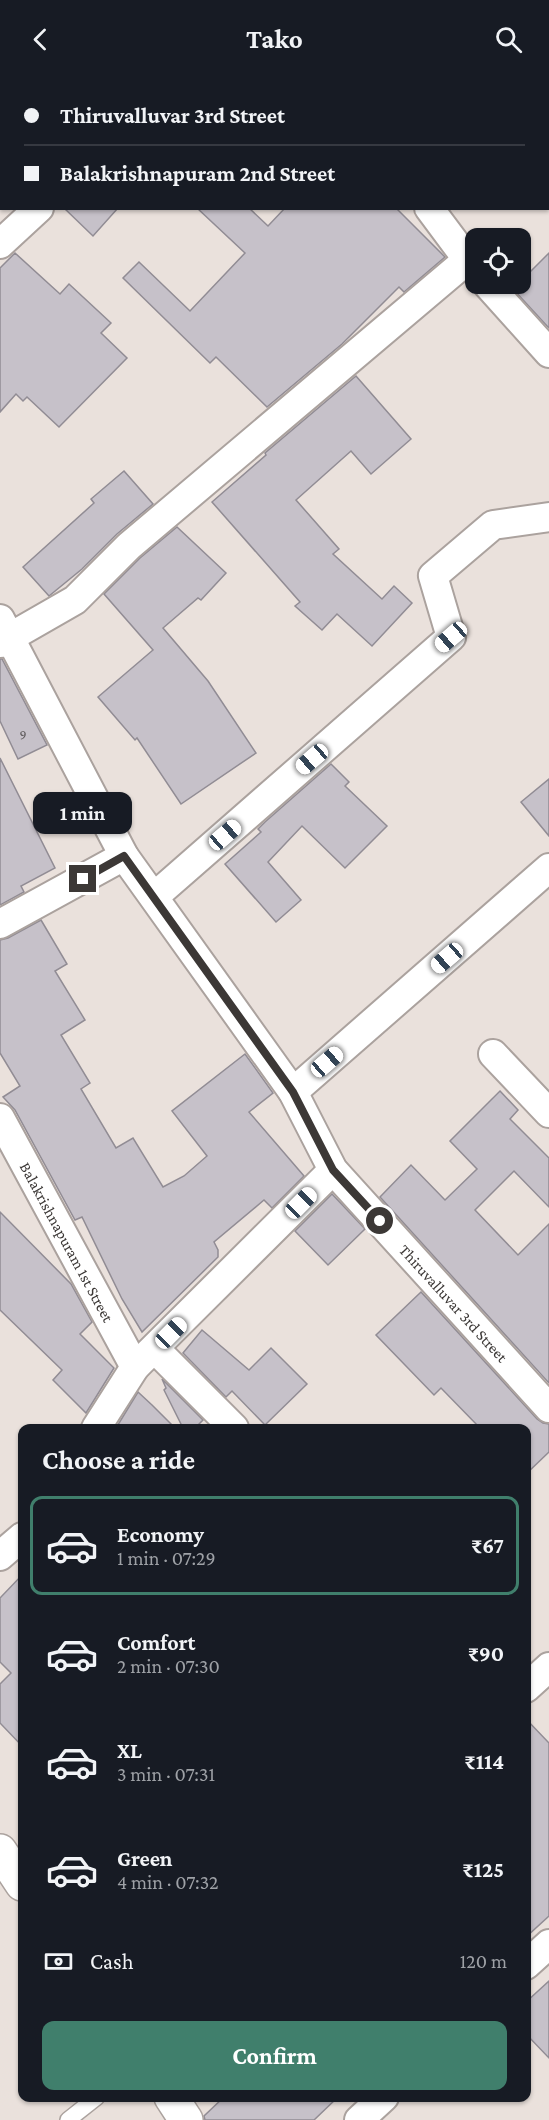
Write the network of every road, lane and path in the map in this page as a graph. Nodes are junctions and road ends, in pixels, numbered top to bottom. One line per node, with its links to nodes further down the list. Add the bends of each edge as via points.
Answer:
1 (37, 210): 3 (street)
2 (430, 210): 4 (street)
3 (0, 244)
4 (465, 258)
5 (465, 271): 9 (street, via 129,546 75,600)
6 (495, 294): 7 (street)
7 (549, 353)
8 (549, 517): 12 (street, via 493,525 433,576 451,637)
9 (4, 633): 10 (street, Thiruvalluvar 3rd Street)
10 (124, 856): 12 (street, Thiruvalluvar 3rd Street); 13 (street)
11 (549, 868): 15 (street)
12 (155, 896): 15 (street, Thiruvalluvar 3rd Street)
13 (0, 924)
14 (493, 1054): 16 (street)
15 (293, 1092): 18 (street, Thiruvalluvar 3rd Street)
16 (549, 1113)
17 (0, 1118): 19 (street, Balakrishnapuram 1st Street)
18 (333, 1170): 19 (street); 20 (street, Thiruvalluvar 3rd Street)
19 (145, 1358): 21 (street); 22 (street, Balakrishnapuram 1st Street)
20 (549, 1408)
21 (99, 1424)
22 (229, 1424)
23 (18, 1540): 24 (street)
24 (0, 1556)
25 (549, 1666): 26 (street)
26 (531, 1683)
27 (0, 1851): 28 (street)
28 (18, 1876)
29 (91, 2102): 32 (lane)
30 (174, 2102): 33 (street)
31 (379, 2102): 34 (street)
32 (68, 2120)
33 (186, 2120)
34 (359, 2120)

